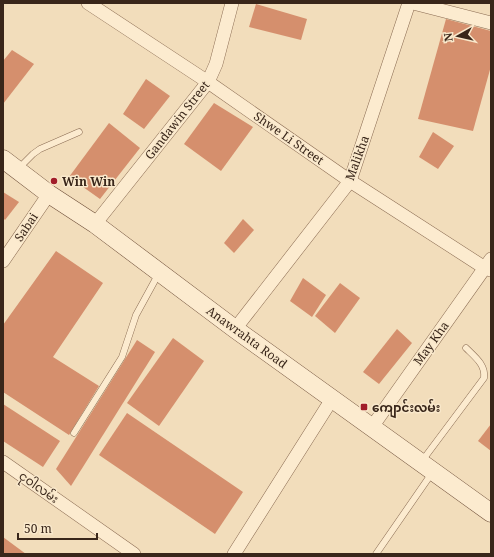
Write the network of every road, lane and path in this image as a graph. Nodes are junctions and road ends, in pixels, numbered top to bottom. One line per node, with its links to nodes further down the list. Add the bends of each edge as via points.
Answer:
1 (88, 3): 6 (street, Shwe Li Street)
2 (232, 3): 6 (street, Gandawin Street, via 216,64)
3 (408, 3): 9 (street, Malikha)
4 (413, 3): 5 (street)
5 (491, 22)
6 (208, 82): 9 (street, Shwe Li Street); 11 (street, Gandawin Street)
7 (79, 132): 8 (lane)
8 (10, 164): 10 (main road, Anawrahta Road)
9 (350, 181): 13 (street, Shwe Li Street); 15 (street, Malikha)
10 (49, 194): 11 (main road, Anawrahta Road); 12 (street, Sabai)
11 (95, 224): 14 (main road, Anawrahta Road)
12 (3, 261)
13 (489, 266): 18 (street, May Kha)
14 (159, 272): 15 (main road, Anawrahta Road); 19 (lane, via 136,315 122,357)
15 (235, 329): 17 (main road, Anawrahta Road)
16 (466, 348): 21 (lane, via 484,367 484,378)
17 (332, 399): 18 (main road, Anawrahta Road); 24 (street)
18 (372, 427): 21 (main road, Anawrahta Road)
19 (74, 433)
20 (3, 462): 23 (street, ငုဝါလမ်း)
21 (427, 467): 22 (main road, Anawrahta Road); 25 (lane)
22 (491, 513)
23 (134, 554)
24 (234, 554)
25 (376, 554)

